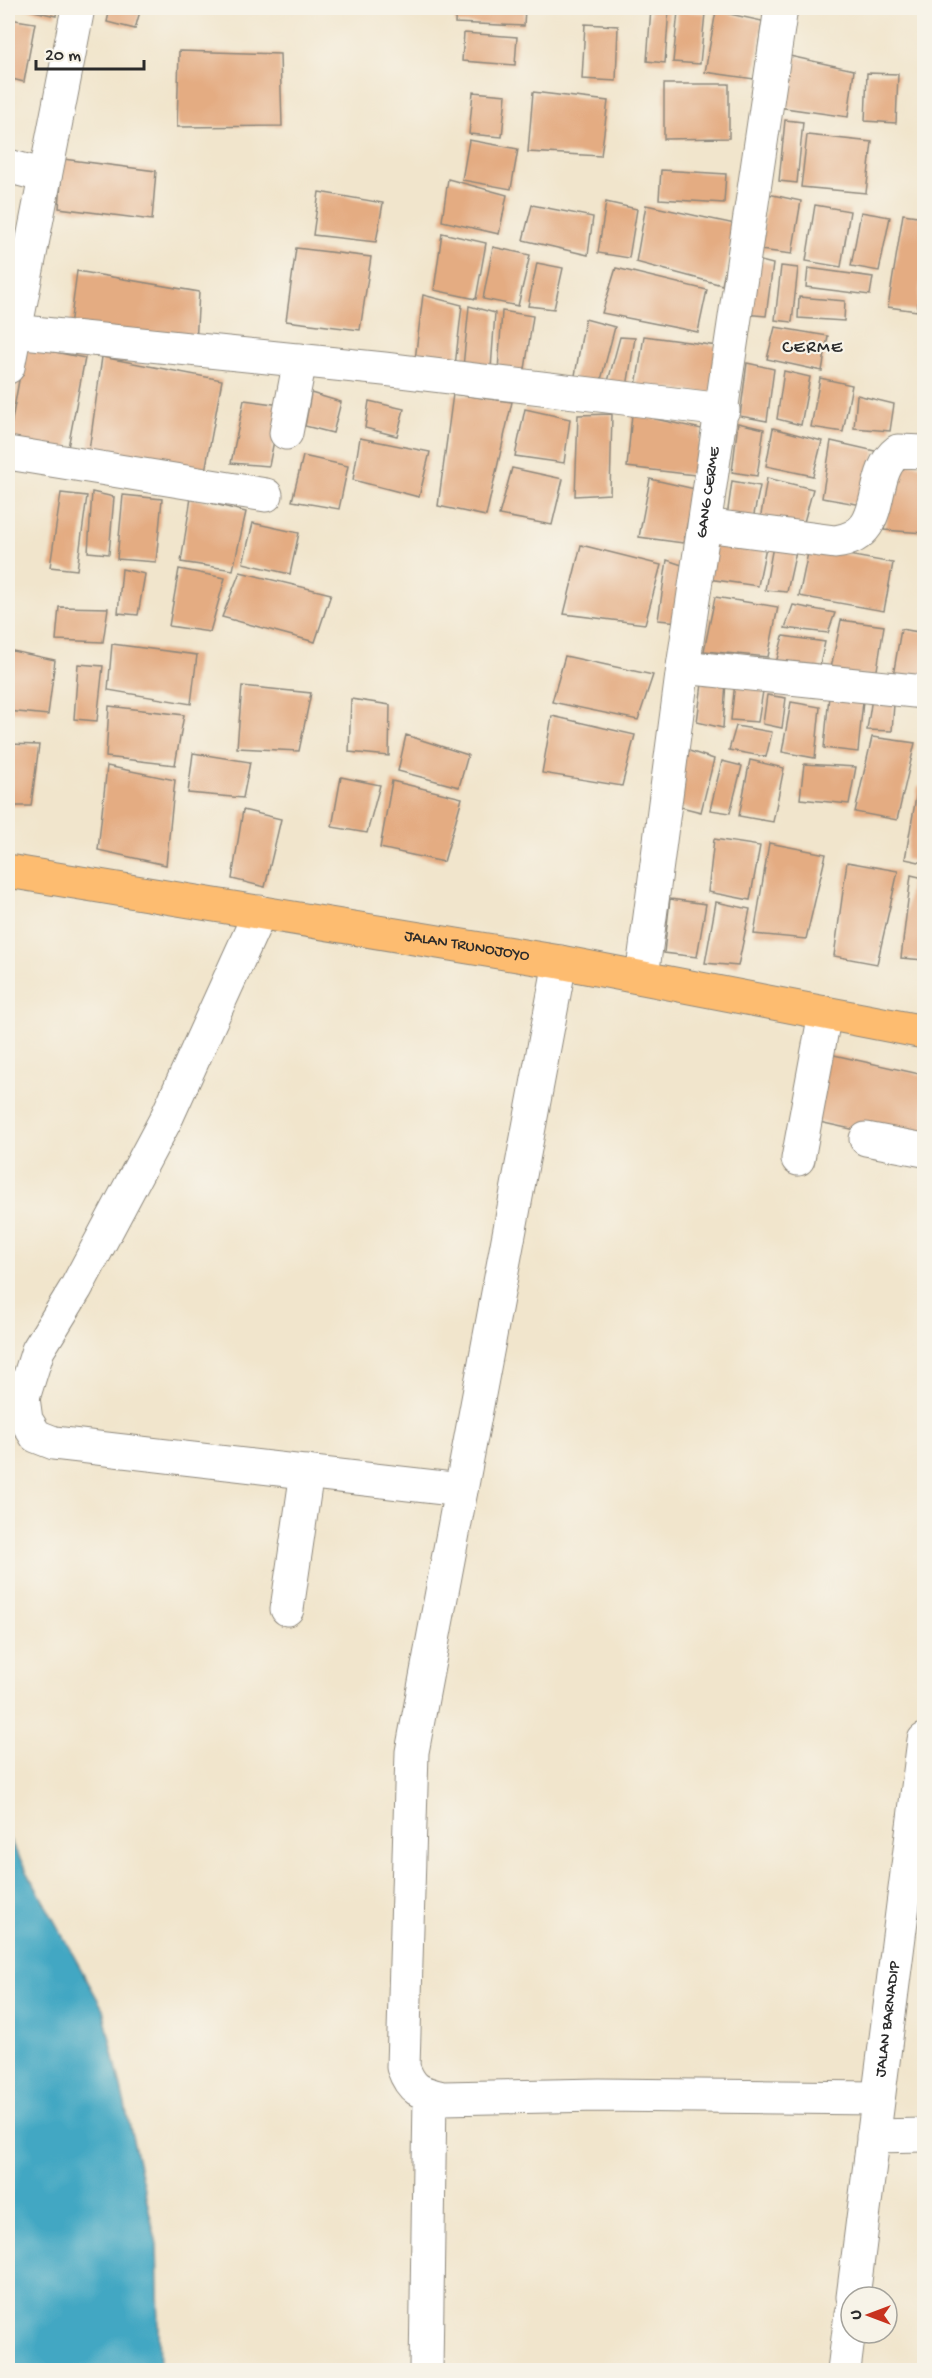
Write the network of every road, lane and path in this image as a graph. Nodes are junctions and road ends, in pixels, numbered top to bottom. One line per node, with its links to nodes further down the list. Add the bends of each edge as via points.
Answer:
1 (78, 8): 4 (street)
2 (781, 8): 7 (street, GANG CERME)
3 (8, 166): 4 (street)
4 (45, 176): 5 (street)
5 (10, 349): 6 (street)
6 (300, 360): 7 (street); 8 (street)
7 (723, 410): 12 (street, GANG CERME)
8 (285, 433)
9 (924, 452): 12 (street, via 898,451 888,460 870,519 861,534 851,540 835,542)
10 (8, 453): 11 (street)
11 (266, 495)
12 (705, 525): 13 (street, GANG CERME)
13 (683, 667): 14 (street); 18 (street, GANG CERME)
14 (924, 692)
15 (8, 871): 16 (main road, JALAN TRUNOJOYO)
16 (261, 912): 17 (main road, JALAN TRUNOJOYO); 24 (street, via 166,1119 76,1288 38,1350 23,1398 26,1420 36,1436 54,1443)
17 (560, 962): 18 (main road, JALAN TRUNOJOYO); 25 (street)
18 (642, 977): 19 (main road, JALAN TRUNOJOYO)
19 (825, 1013): 20 (main road, JALAN TRUNOJOYO); 23 (street)
20 (924, 1032)
21 (866, 1140): 22 (street)
22 (924, 1150)
23 (798, 1158)
24 (307, 1472): 25 (street); 26 (street)
25 (461, 1490): 28 (street, via 412,1752 404,2067 408,2081)
26 (287, 1609)
27 (924, 1740): 29 (street, JALAN BARNADIP)
28 (430, 2095): 29 (street); 34 (street)
29 (877, 2098): 31 (street, JALAN BARNADIP)
30 (924, 2135): 31 (street)
31 (873, 2136): 32 (street, JALAN BARNADIP)
32 (854, 2285)
33 (847, 2345): 35 (street)
34 (426, 2370)
35 (844, 2370)

